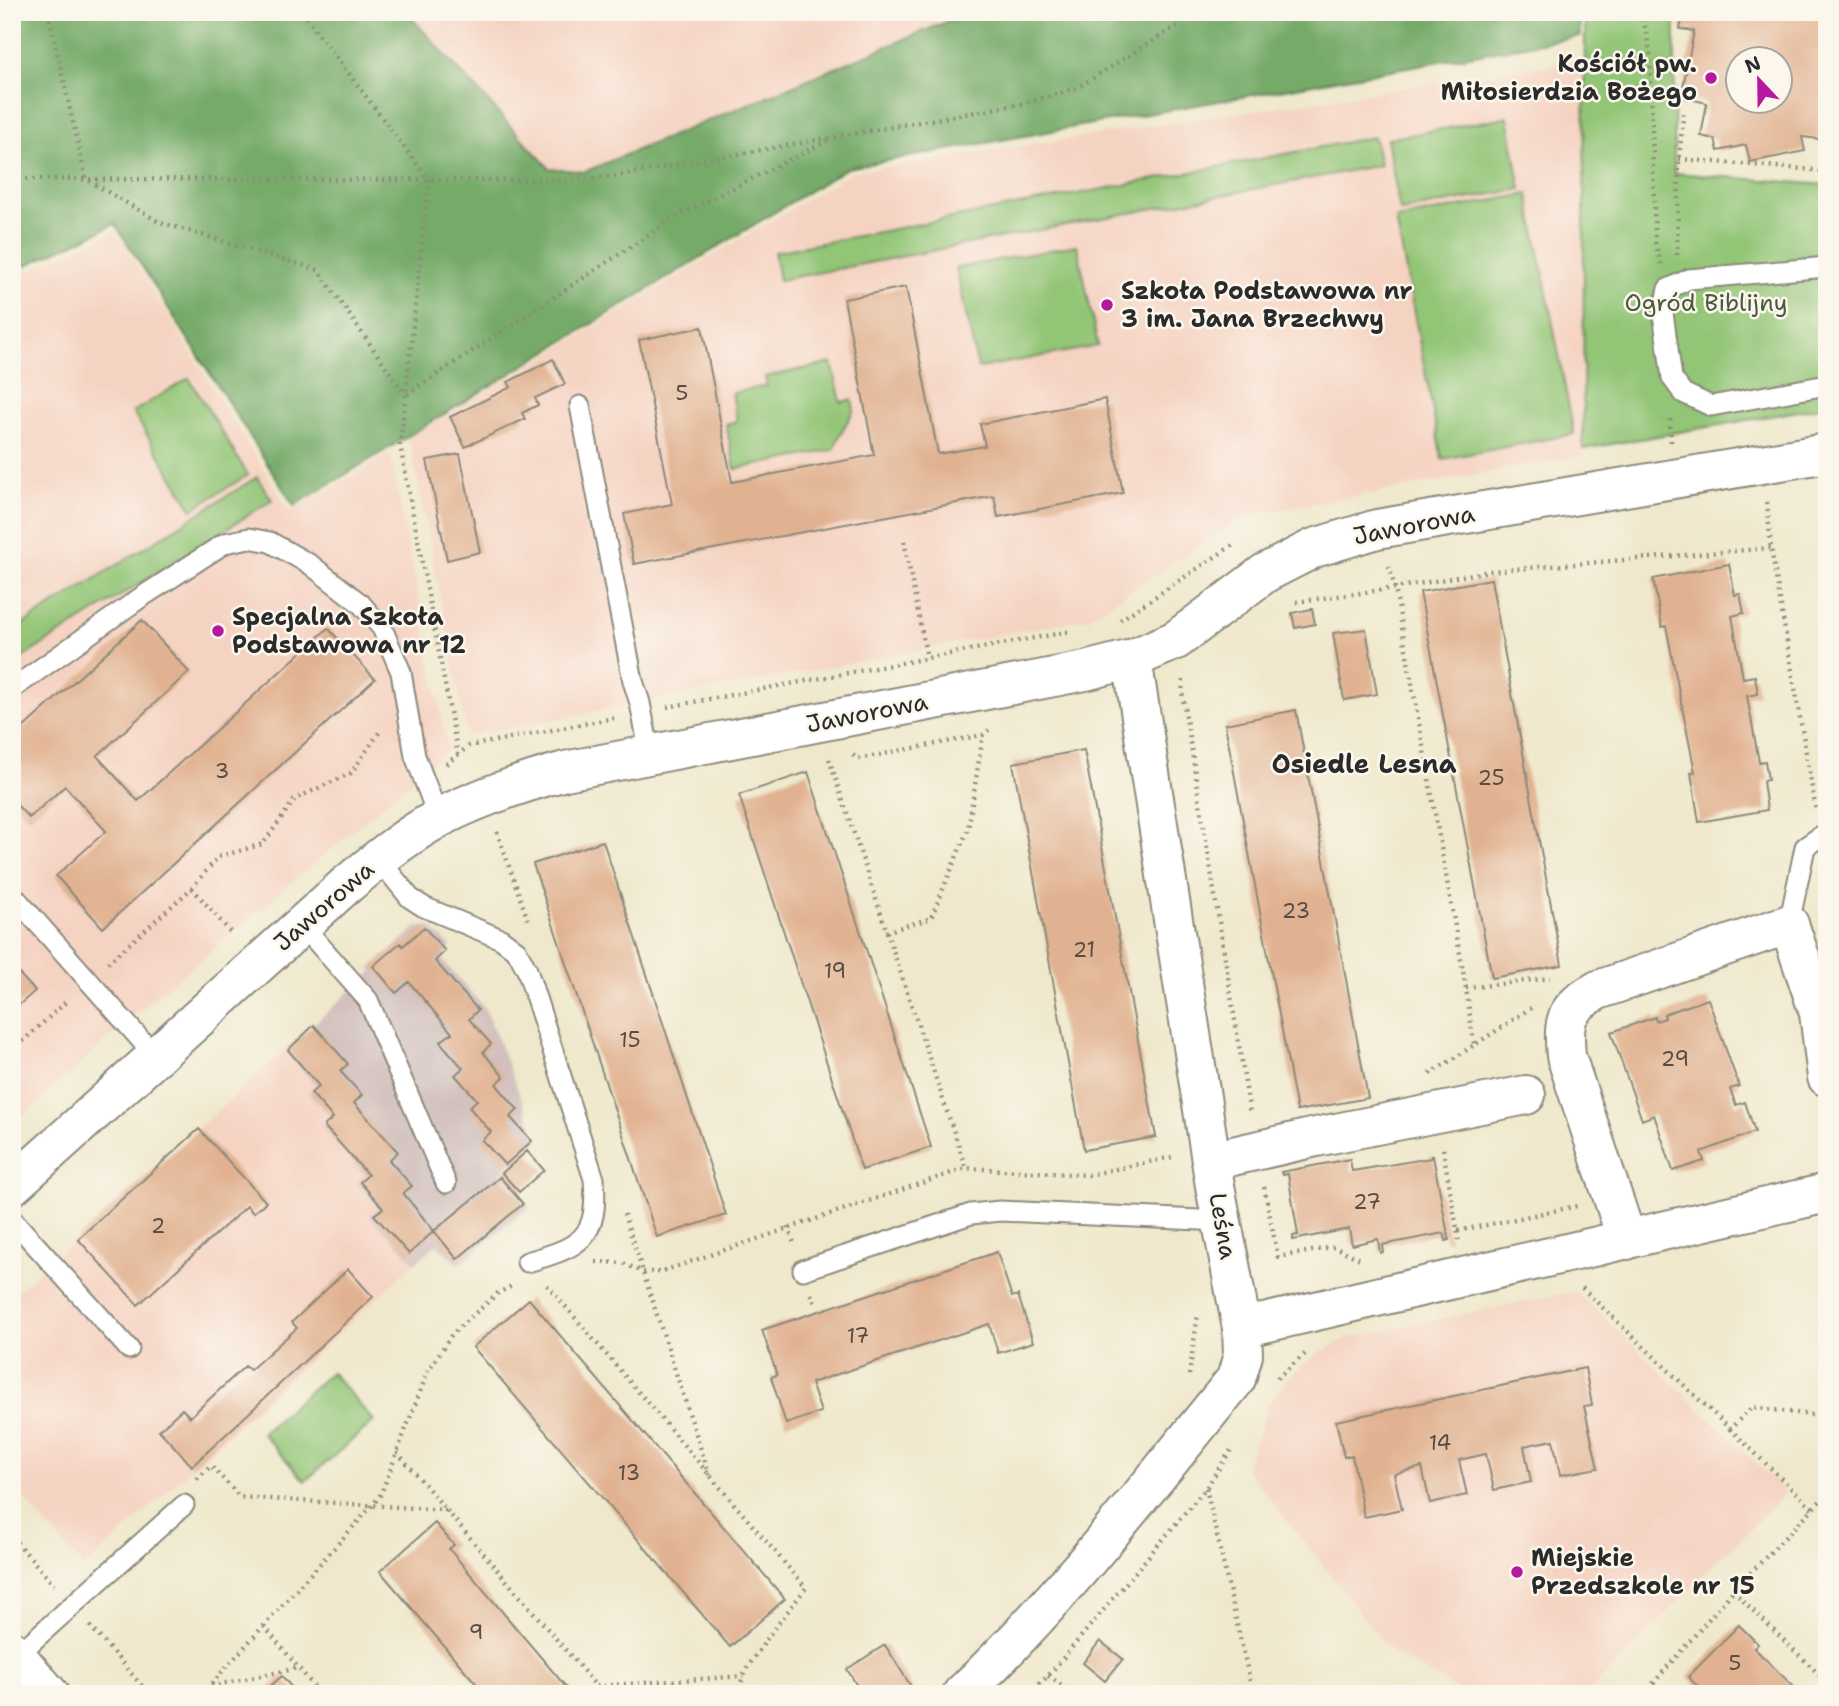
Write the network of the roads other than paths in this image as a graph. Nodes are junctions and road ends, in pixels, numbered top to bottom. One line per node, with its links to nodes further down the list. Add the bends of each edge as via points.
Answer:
1 (1827, 267): 2 (lane, via 1689,279 1668,289 1663,313 1672,378 1683,393 1711,406)
2 (1827, 385)
3 (580, 406): 7 (lane)
4 (1827, 453): 5 (street, Jaworowa, via 1377,529 1314,548 1265,573 1177,640)
5 (1132, 659): 7 (street, Jaworowa); 17 (street, Leśna)
6 (12, 689): 8 (lane, via 225,543 249,538 270,542 311,565 361,604 382,628 401,672 415,756)
7 (650, 755): 8 (street, Jaworowa, via 519,784)
8 (439, 819): 10 (street, Jaworowa)
9 (1821, 836): 12 (lane, via 1805,848)
10 (378, 858): 13 (street, Jaworowa); 24 (lane, via 410,898 501,939 517,951 527,970 594,1179 596,1202 592,1224 578,1242)
11 (12, 894): 14 (lane)
12 (1789, 924): 15 (street, via 1819,1013); 23 (street, via 1598,990 1580,1000 1568,1015 1566,1056)
13 (302, 925): 14 (street, Jaworowa); 18 (lane, via 368,1000)
14 (156, 1057): 19 (street, Jaworowa)
15 (1827, 1077)
16 (1525, 1095): 17 (street)
17 (1211, 1161): 22 (street, Leśna)
18 (446, 1182)
19 (12, 1186)
20 (1827, 1193): 23 (street)
21 (12, 1219): 27 (lane)
22 (1222, 1221): 25 (lane, via 1000,1211 971,1214); 26 (street, Leśna)
23 (1627, 1240): 26 (street)
24 (533, 1269)
25 (803, 1270)
26 (1241, 1328): 31 (street, Leśna, via 1243,1355 1236,1379 1048,1608)
27 (129, 1349)
28 (184, 1505): 29 (lane)
29 (14, 1653): 30 (street)
30 (49, 1694)
31 (962, 1694)

